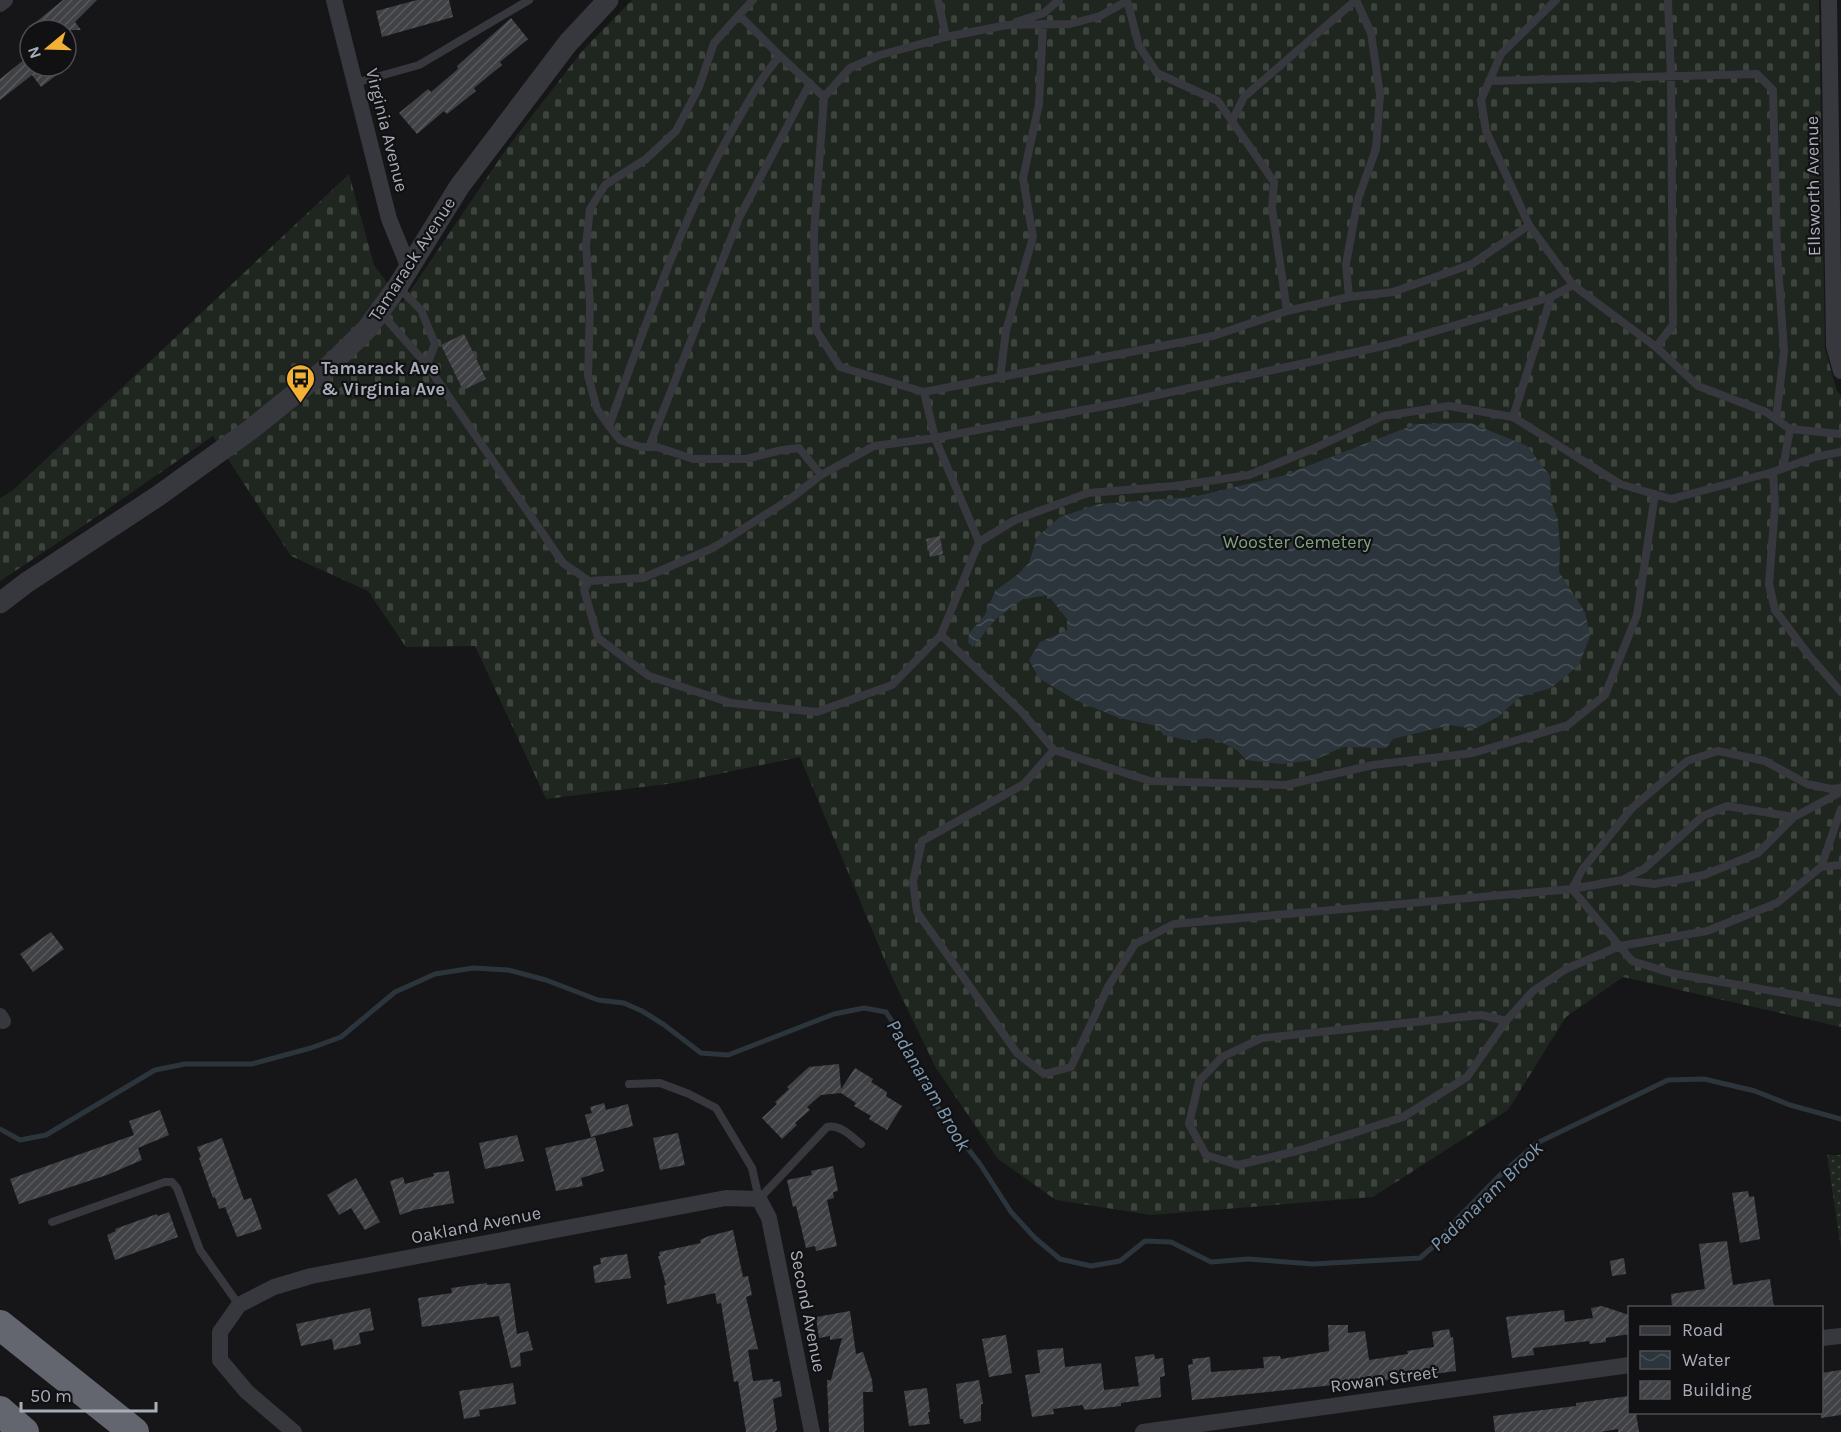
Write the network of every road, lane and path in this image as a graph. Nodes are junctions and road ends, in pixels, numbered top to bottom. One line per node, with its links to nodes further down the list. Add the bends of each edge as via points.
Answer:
1 (5, 0): 12 (street)
2 (334, 0): 20 (street, Virginia Avenue)
3 (529, 0): 20 (lane, via 419,64)
4 (608, 0): 25 (street, Tamarack Avenue, via 568,43 505,125 459,187)
5 (753, 0): 13 (lane)
6 (938, 0): 16 (lane)
7 (1059, 0): 15 (lane, via 1044,13)
8 (1127, 0): 14 (lane, via 1100,16 1070,24); 23 (lane, via 1139,46 1157,74 1218,102)
9 (1556, 0): 19 (lane, via 1501,54)
10 (1668, 0): 18 (lane)
11 (1829, 0): 34 (street, Ellsworth Avenue, via 1834,346)
12 (0, 4)
13 (739, 15): 17 (lane); 39 (lane, via 714,43 699,87 676,131 646,159 605,185 590,209 586,245 590,305 588,376 597,409)
14 (1043, 24): 15 (lane); 35 (lane, via 1039,104 1023,178 1033,237 1006,332)
15 (1007, 25): 16 (lane)
16 (946, 36): 22 (lane, via 850,68)
17 (780, 56): 21 (lane); 39 (lane, via 764,74 712,165 659,289)
18 (1671, 77): 19 (lane); 32 (lane, via 1673,325); 38 (lane, via 1757,74 1773,90 1784,352)
19 (1489, 81): 24 (lane, via 1481,100 1486,131)
20 (355, 83): 25 (street, Virginia Avenue, via 389,219)
21 (810, 83): 22 (lane); 43 (lane, via 739,218)
22 (824, 97): 36 (lane, via 813,233 816,330 840,367)
23 (1232, 121): 28 (lane, via 1244,97 1356,0 1371,33 1380,95 1376,149 1358,199 1346,264); 31 (lane, via 1274,183 1272,208)
24 (1529, 225): 26 (lane); 28 (lane, via 1472,264 1393,292)
25 (409, 268): 27 (street, Tamarack Avenue)
26 (1573, 285): 29 (lane); 32 (lane)
27 (398, 286): 30 (street, Tamarack Avenue); 33 (lane, via 421,310 435,344)
28 (1349, 297): 31 (lane)
29 (1551, 297): 37 (lane); 42 (lane, via 1388,345)
30 (380, 311): 33 (lane); 51 (street, Tamarack Avenue, via 326,369 250,430)
31 (1287, 311): 35 (lane, via 1213,336)
32 (1656, 347): 38 (lane, via 1698,386)
33 (427, 365): 50 (lane, via 563,563)
34 (1841, 371)
35 (1000, 378): 36 (lane)
36 (924, 392): 42 (lane)
37 (1513, 417): 48 (lane, via 1620,484); 49 (lane, via 1449,406 1383,416 1249,475 1088,493 1015,520)
38 (1776, 419): 40 (lane)
39 (609, 426): 43 (lane, via 620,440)
40 (1790, 429): 41 (lane); 45 (lane)
41 (1841, 434)
42 (935, 438): 47 (lane, via 874,446); 49 (lane)
43 (649, 447): 47 (lane, via 693,459 746,459 799,448)
44 (1841, 452): 45 (lane)
45 (1783, 468): 46 (lane)
46 (1773, 472): 48 (lane, via 1671,499); 53 (lane, via 1775,506 1769,584 1775,610)
47 (821, 475): 50 (lane, via 713,548 643,578)
48 (1655, 494): 54 (lane, via 1637,615 1605,695 1568,725 1473,753 1373,765 1286,785 1150,781)
49 (979, 542): 52 (lane)
50 (589, 581): 52 (lane, via 584,590 598,638 649,676 731,703 817,712 892,685)
51 (0, 603)
52 (941, 635): 54 (lane, via 1021,711)
53 (1841, 692)
54 (1054, 750): 61 (lane, via 1024,784 921,840 913,882 917,912 1017,1053 1044,1074 1071,1067 1108,987 1135,944 1174,924)
55 (1841, 790): 57 (lane); 61 (lane, via 1807,784 1765,761 1718,751 1688,761 1632,808 1582,870)
56 (1841, 809): 59 (lane)
57 (1794, 817): 60 (lane, via 1758,853 1704,875 1654,884); 60 (lane, via 1727,806 1703,816 1644,869)
58 (1841, 865): 59 (lane)
59 (1821, 867): 62 (lane, via 1777,903 1707,931)
60 (1622, 880): 61 (lane)
61 (1572, 889): 62 (lane)
62 (1620, 946): 63 (lane, via 1632,961 1671,973); 64 (lane, via 1566,969 1533,991)
63 (1841, 1003)
64 (1506, 1021): 64 (lane, via 1481,1015 1262,1038 1221,1057 1199,1081 1189,1124 1206,1155 1238,1165 1301,1150 1403,1117 1467,1077)
65 (628, 1084): 67 (lane, via 660,1083 716,1108 752,1168)
66 (861, 1144): 67 (lane, via 839,1127 827,1126)
67 (759, 1199): 69 (street, Oakland Avenue, via 726,1198 311,1276 274,1287); 80 (street, Second Avenue, via 769,1218)
68 (52, 1222): 69 (lane, via 172,1182 200,1250)
69 (239, 1305): 79 (street, Oakland Avenue, via 220,1332 220,1360 247,1392)
70 (0, 1325): 78 (highway)
71 (0, 1336): 77 (highway)
72 (1841, 1336): 73 (street)
73 (1823, 1338)
74 (1628, 1365): 81 (street, Rowan Street)
75 (0, 1411): 76 (highway)
76 (24, 1432)
77 (108, 1432)
78 (134, 1432)
79 (294, 1432)
80 (813, 1432)
81 (1143, 1432)

